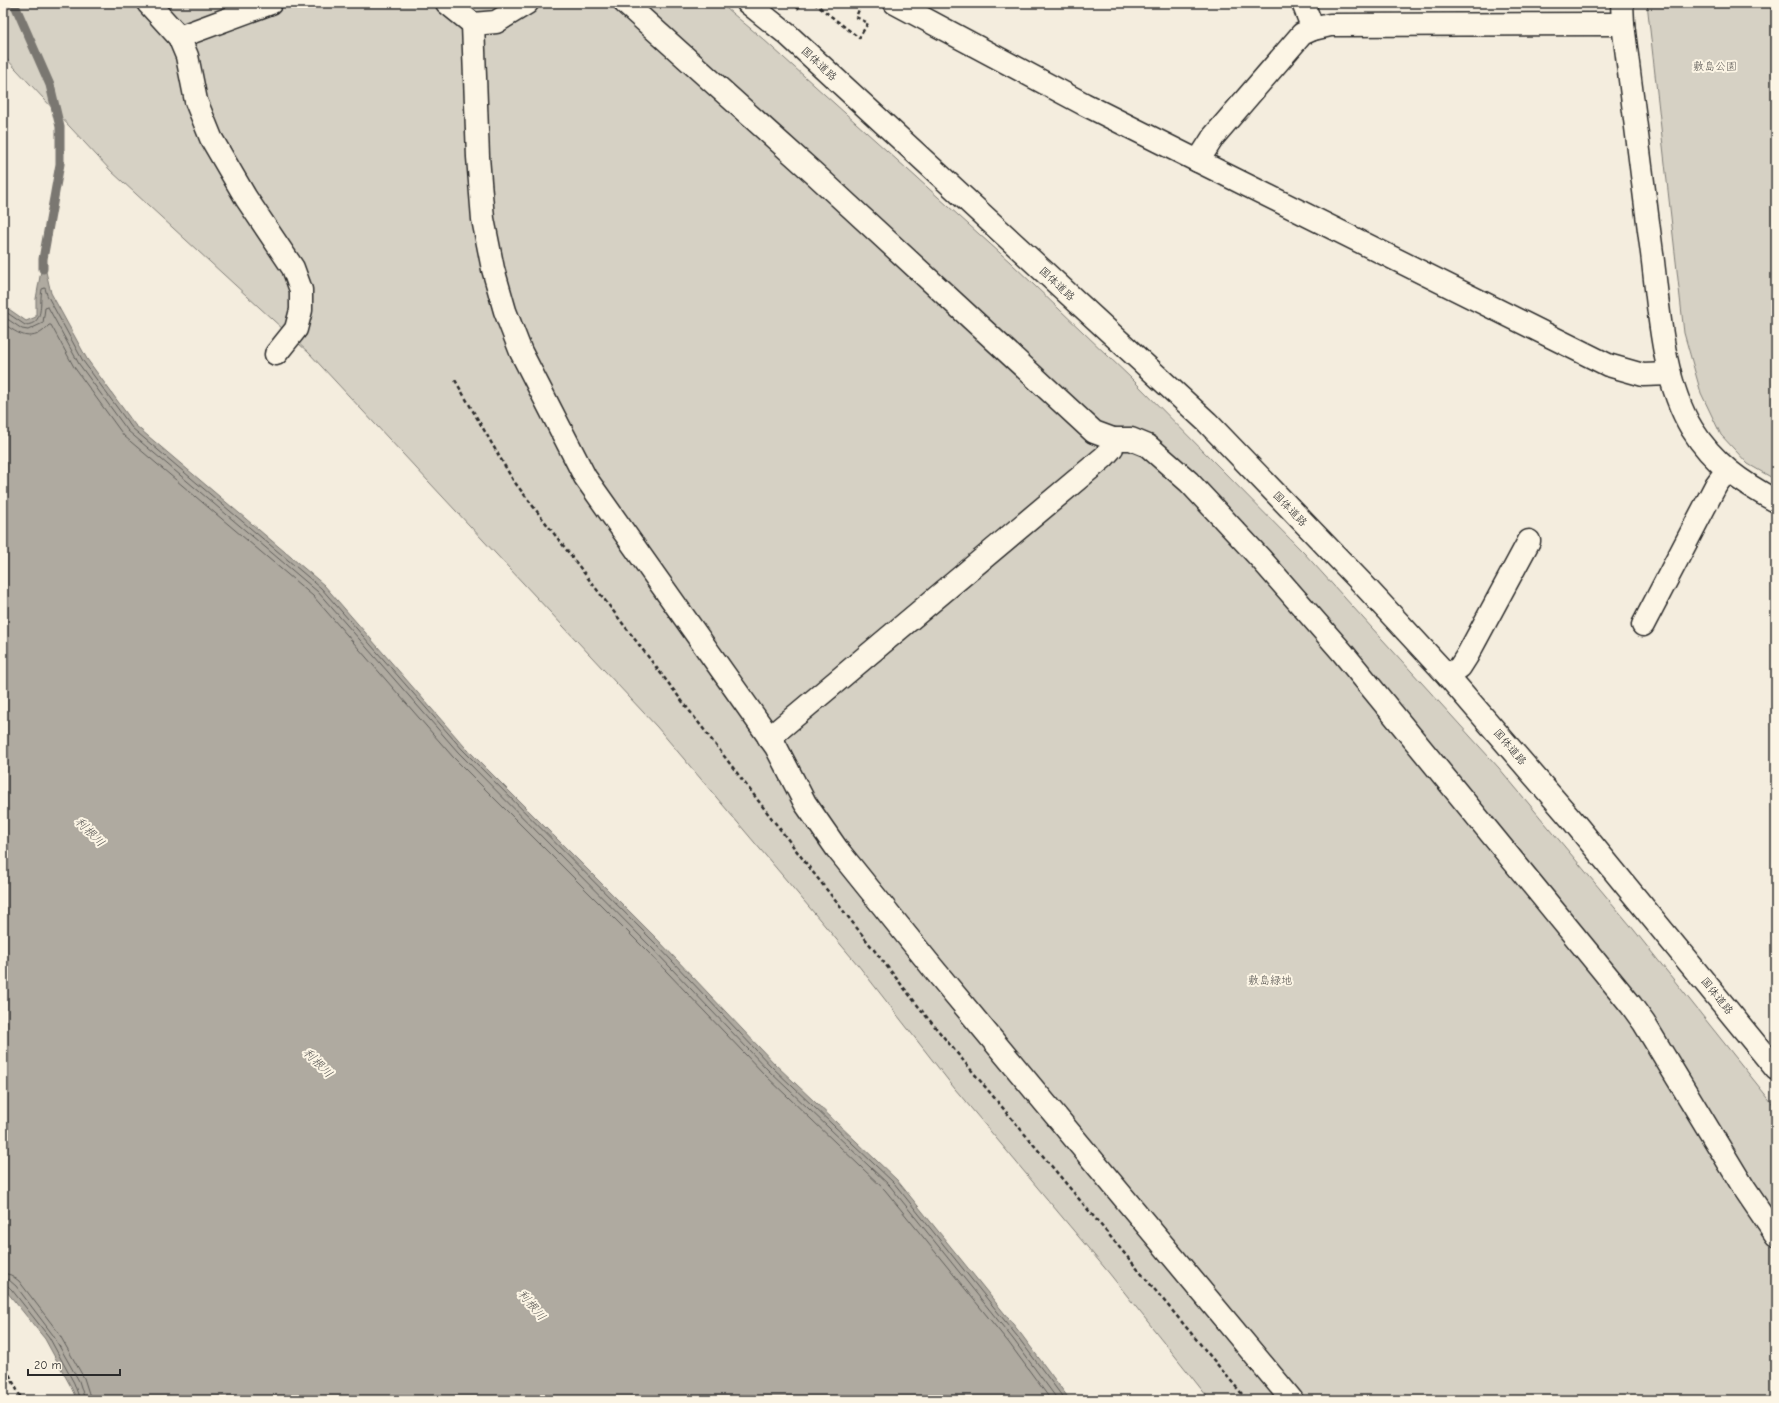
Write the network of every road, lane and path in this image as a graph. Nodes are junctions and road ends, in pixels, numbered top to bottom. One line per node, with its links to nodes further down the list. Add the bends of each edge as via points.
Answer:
1 (148, 3): 17 (street)
2 (271, 3): 17 (street)
3 (447, 3): 14 (street)
4 (527, 3): 14 (street, via 496,22)
5 (625, 3): 21 (street, via 1094,432)
6 (748, 3): 26 (street, 国体道路, via 788,35 1207,422)
7 (814, 3): 12 (path, via 859,38 868,23 856,17)
8 (895, 3): 18 (street, via 1084,104)
9 (1303, 3): 16 (street)
10 (1622, 3): 15 (street)
11 (1766, 3): 13 (path)
12 (860, 7)
13 (1776, 11)
14 (473, 24): 27 (street, via 478,157 484,219 493,269 505,311 521,352 585,477)
15 (1623, 24): 16 (street, via 1330,25); 20 (street, via 1663,344)
16 (1313, 29): 18 (street, via 1302,34 1214,136)
17 (179, 37): 19 (street, via 187,56 196,101 211,138 246,198 293,268 301,290 301,310 296,329)
18 (1198, 161): 20 (street, via 1608,364 1643,375)
19 (276, 354)
20 (1670, 374): 22 (street, via 1692,429)
21 (1113, 439): 27 (street, via 1112,448 1104,457); 29 (street, via 1131,439 1148,446 1189,482 1343,653 1631,1005 1744,1188)
22 (1727, 470): 23 (street, via 1745,485); 25 (street, via 1716,485)
23 (1776, 501)
24 (1529, 541): 26 (street, via 1467,656 1460,667)
25 (1643, 625)
26 (1448, 676): 28 (street, 国体道路, via 1573,821)
27 (769, 738): 32 (street, via 805,803 837,849)
28 (1776, 1069)
29 (1776, 1235)
30 (3, 1362): 31 (path)
31 (22, 1400)
32 (1292, 1400)

